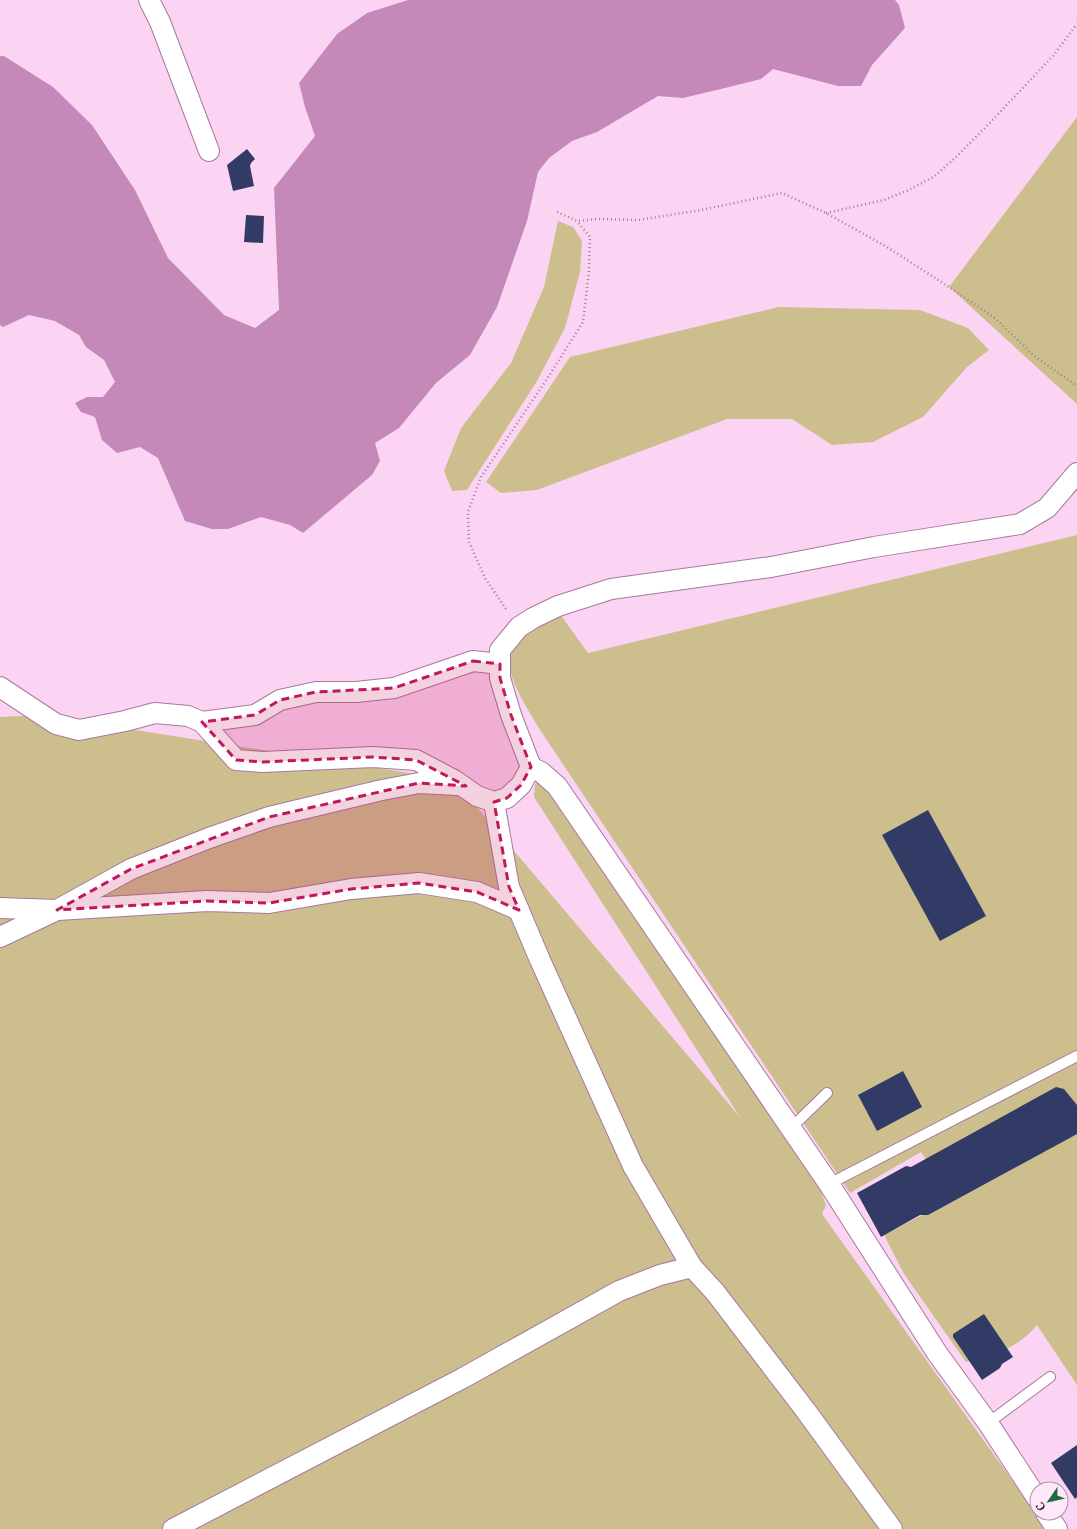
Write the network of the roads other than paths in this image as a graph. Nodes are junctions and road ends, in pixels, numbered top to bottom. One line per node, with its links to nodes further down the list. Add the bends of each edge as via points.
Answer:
1 (149, 0): 2 (street)
2 (209, 151)
3 (1077, 473): 4 (street, via 1047,508 1020,524 874,547 771,567 611,589 558,606 519,627 500,650)
4 (500, 664): 6 (street, via 473,661 394,688 356,692 316,692 280,700 255,715); 7 (street, via 500,678 511,715)
5 (0, 686): 6 (street, via 56,724 79,730 125,722 156,713 188,716)
6 (202, 722): 8 (street, via 236,760 262,762 373,757 416,760)
7 (531, 767): 9 (street, via 521,786 507,798); 16 (street, via 557,786 737,1047)
8 (461, 785): 9 (street, via 477,796); 11 (street, via 419,783 269,817 131,869)
9 (494, 802): 12 (street, via 509,887)
10 (0, 908): 11 (street)
11 (57, 910): 12 (street, via 207,901 269,904 351,888 419,883 477,892); 13 (street)
12 (519, 910): 18 (street, via 633,1166)
13 (0, 937)
14 (1077, 1056): 17 (lane)
15 (827, 1093): 16 (lane)
16 (790, 1129): 17 (street)
17 (829, 1184): 20 (street, via 937,1353)
18 (692, 1267): 22 (street, via 660,1274 619,1291 463,1378); 23 (street, via 715,1292)
19 (1050, 1377): 20 (lane)
20 (988, 1423): 21 (street)
21 (1029, 1486)
22 (173, 1529)
23 (892, 1529)

